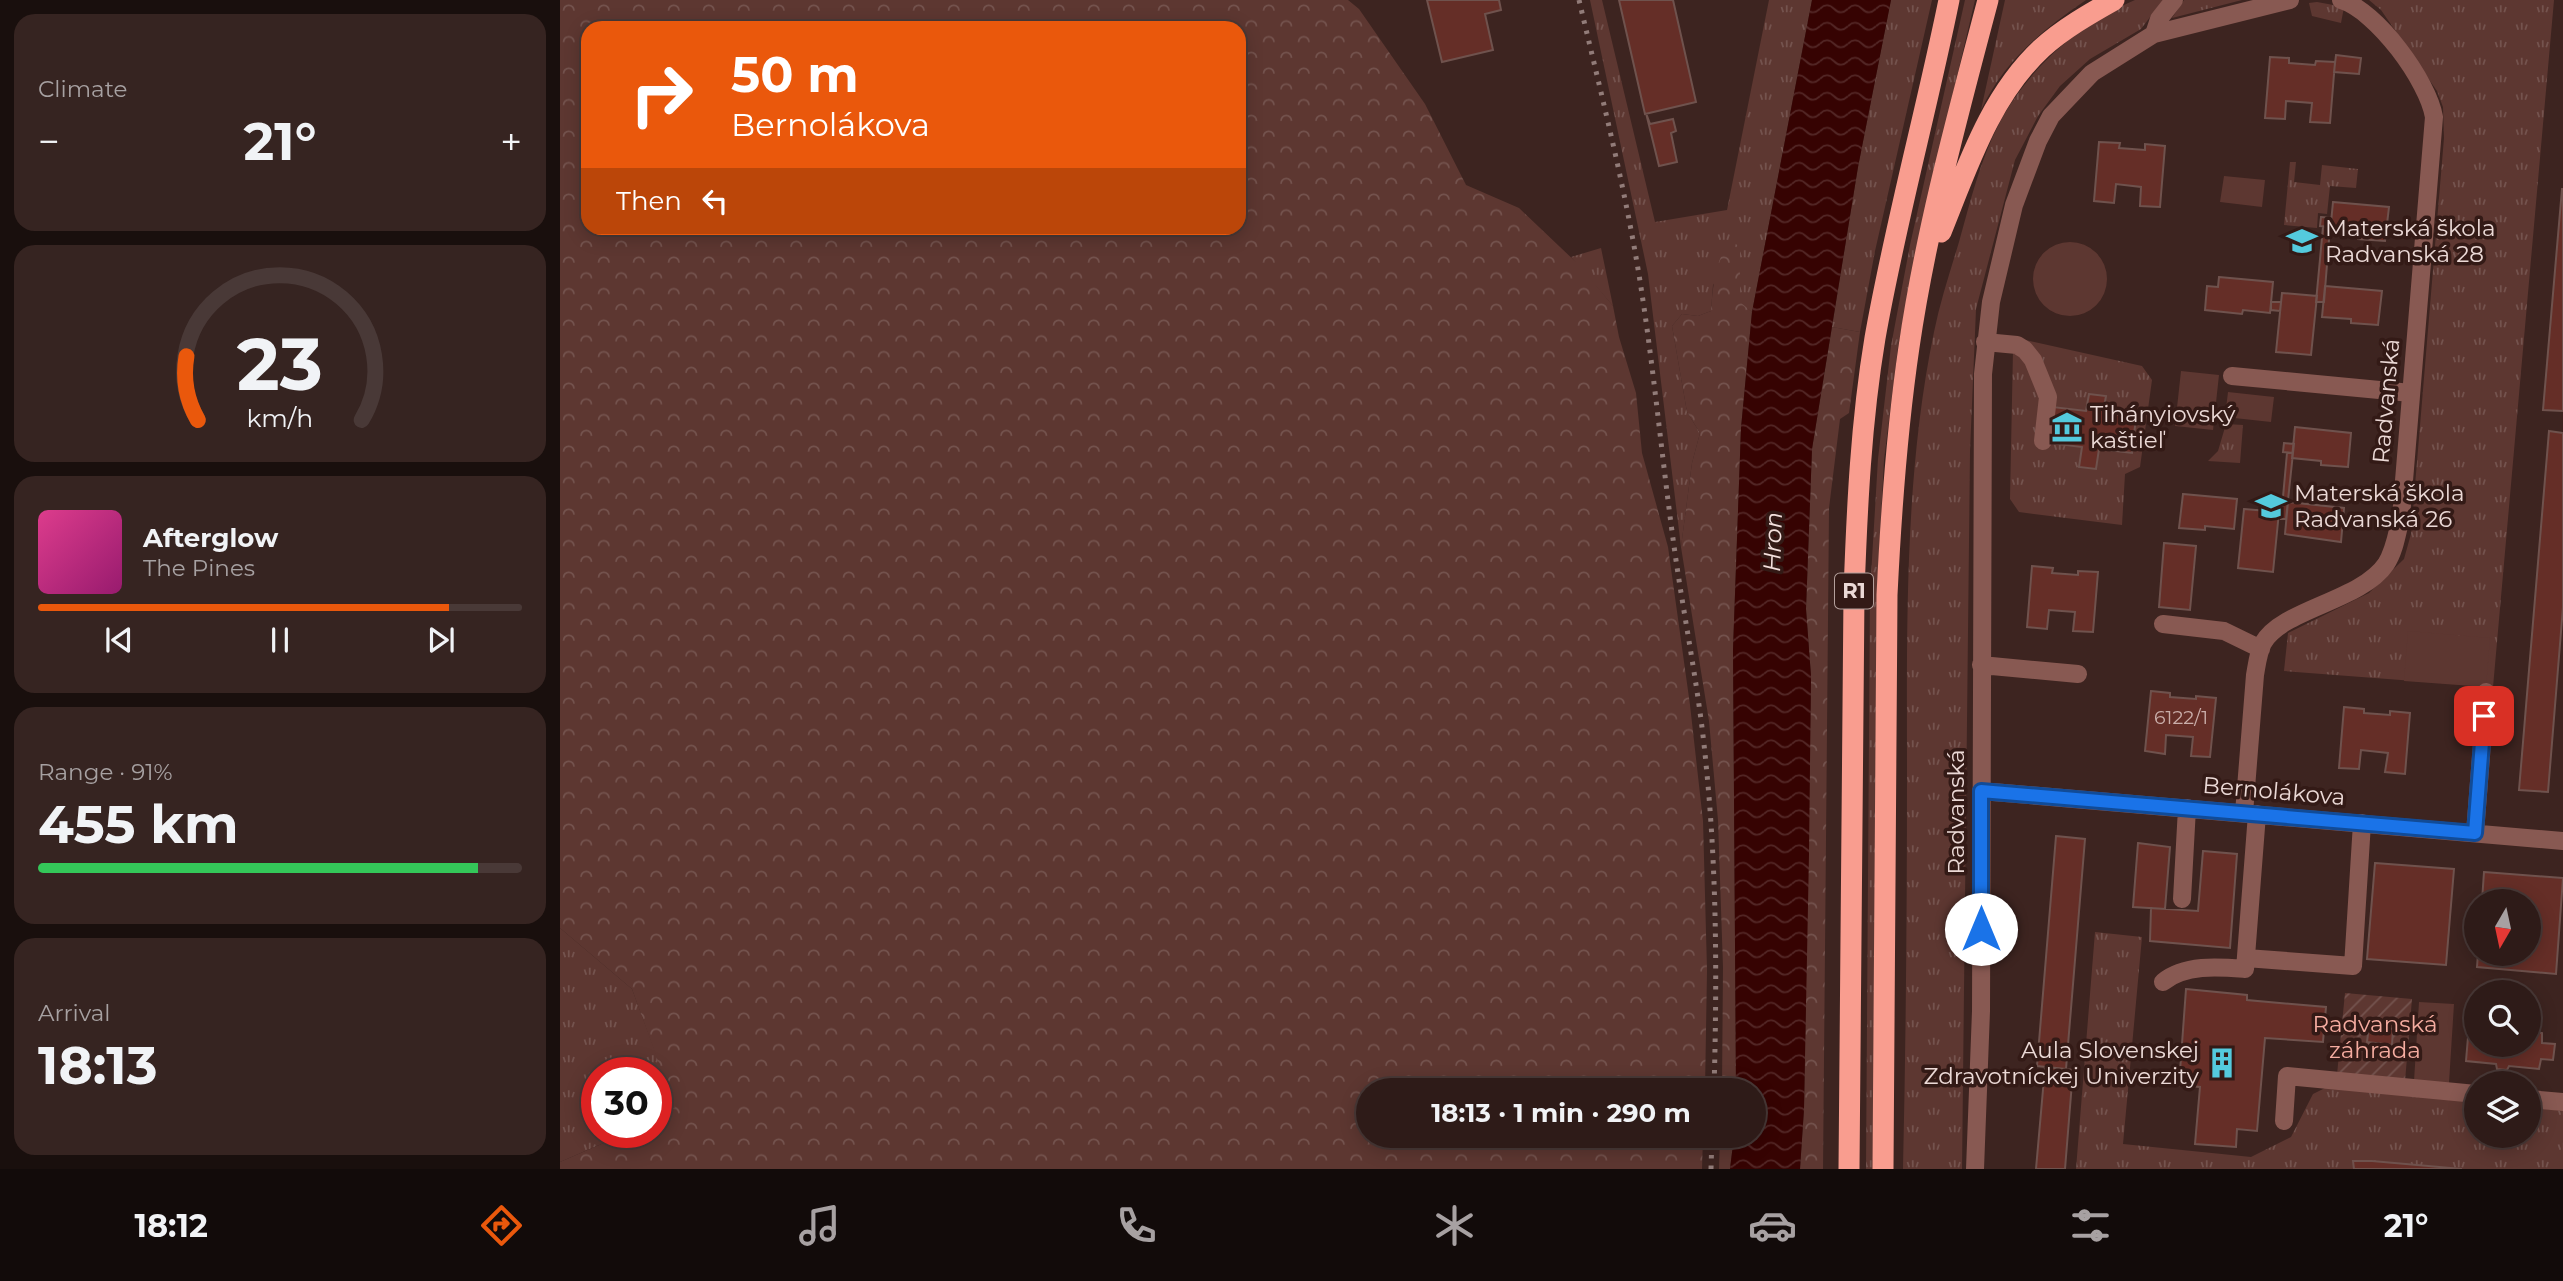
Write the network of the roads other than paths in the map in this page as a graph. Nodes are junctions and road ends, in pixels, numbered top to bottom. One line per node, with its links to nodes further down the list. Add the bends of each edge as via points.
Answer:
1 (1949, 0): 31 (highway, R1, via 1875,341 1857,503)
2 (1987, 0): 8 (highway, R1)
3 (2114, 0): 8 (highway, via 2042,49 1996,106)
4 (2174, 0): 7 (street)
5 (2290, 0): 7 (street, Radvanská)
6 (2346, 1): 11 (street, Radvanská, via 2386,35 2412,71 2434,117)
7 (2154, 34): 9 (street, Radvanská, via 2092,73 2046,124 2014,205)
8 (1920, 283): 32 (highway, R1, via 1891,505)
9 (1985, 342): 12 (street, via 2017,345 2034,360 2048,397); 15 (street, Radvanská)
10 (2232, 376): 11 (street)
11 (2411, 393): 14 (street, Radvanská, via 2401,517 2385,565 2363,585 2280,626)
12 (2043, 441)
13 (2163, 624): 14 (street, via 2224,631)
14 (2261, 649): 20 (street, via 2255,674)
15 (1981, 665): 16 (street); 18 (street, Radvanská)
16 (2078, 674)
17 (2486, 692): 22 (street)
18 (1981, 791): 19 (street, Bernolákova); 33 (street, Radvanská)
19 (2187, 808): 20 (street, Bernolákova); 24 (street)
20 (2251, 814): 21 (street, Bernolákova); 25 (street)
21 (2362, 823): 22 (street, Bernolákova); 25 (street, via 2353,966)
22 (2475, 833): 23 (street, Bernolákova)
23 (2563, 841)
24 (2182, 899)
25 (2246, 958): 26 (street, via 2245,969 2179,972)
26 (2163, 982)
27 (2464, 1093): 30 (street, via 2287,1076)
28 (2541, 1100): 29 (street)
29 (2563, 1102)
30 (2284, 1121)
31 (1849, 1169)
32 (1883, 1169)
33 (1976, 1169)

